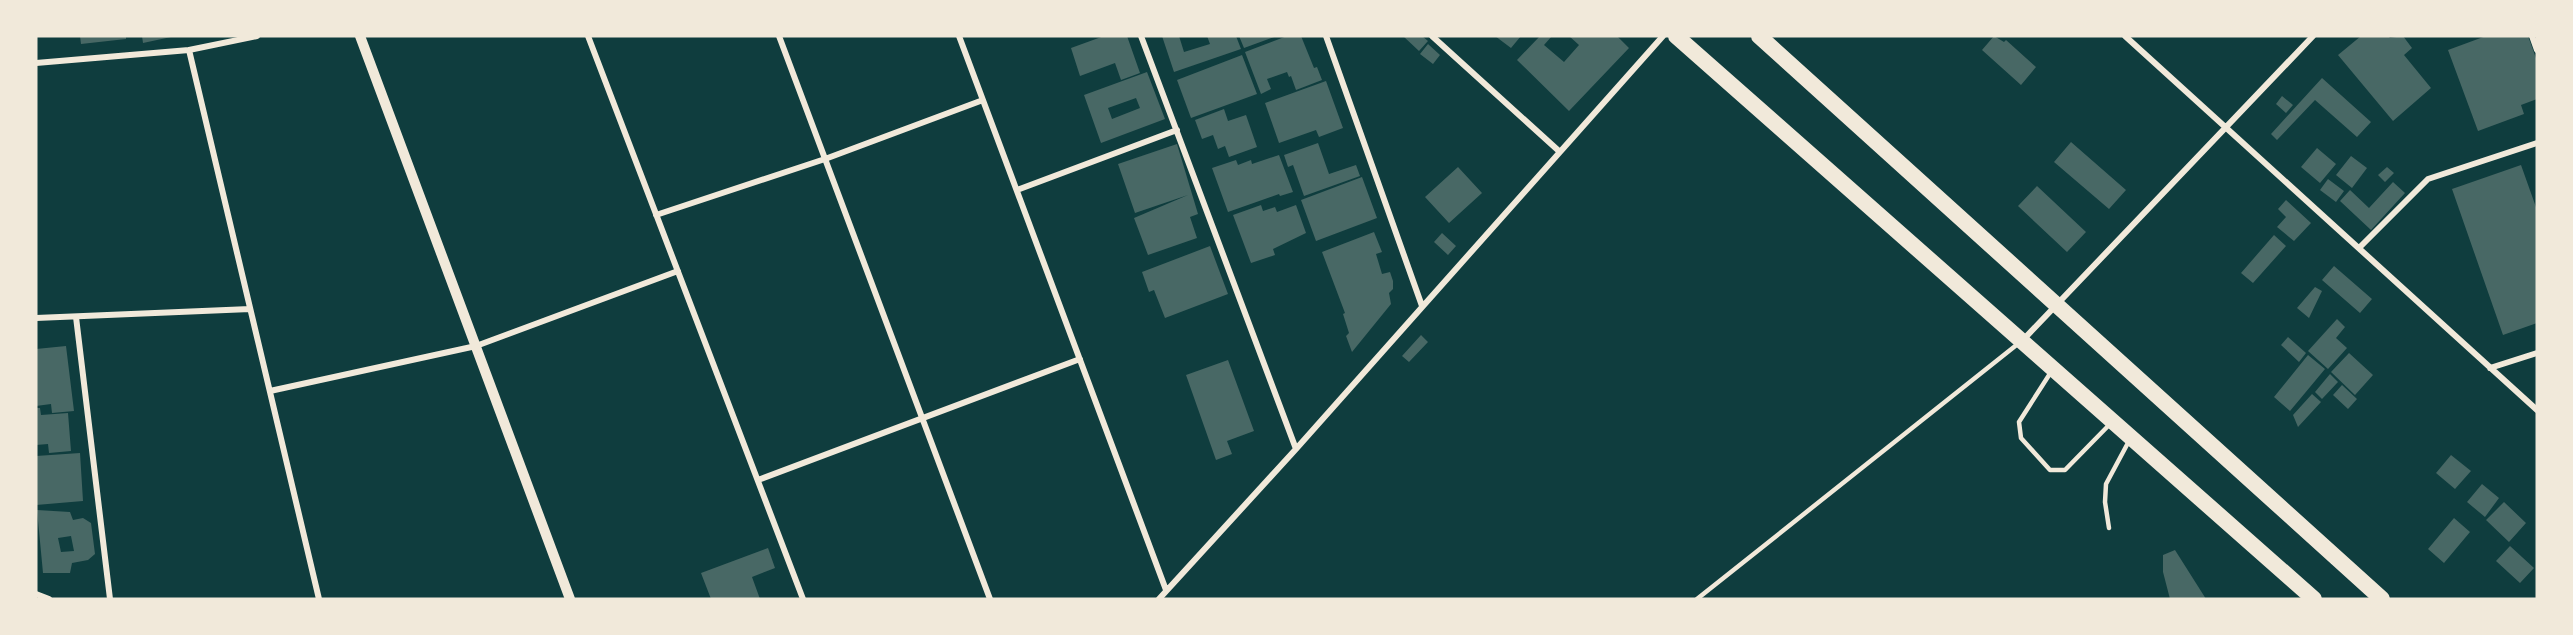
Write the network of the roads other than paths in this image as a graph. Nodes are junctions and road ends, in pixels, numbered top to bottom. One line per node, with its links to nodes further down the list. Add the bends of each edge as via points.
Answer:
1 (257, 36): 15 (street)
2 (360, 36): 34 (street)
3 (588, 36): 25 (street)
4 (779, 36): 23 (street)
5 (959, 36): 18 (street)
6 (1142, 36): 20 (street)
7 (1326, 36): 29 (street)
8 (1432, 36): 22 (street)
9 (1663, 36): 22 (street)
10 (1676, 36): 33 (highway)
11 (1759, 36): 28 (highway)
12 (2125, 36): 19 (street)
13 (2313, 36): 19 (street)
14 (2532, 36): 16 (street)
15 (189, 50): 17 (street); 30 (street)
16 (2537, 50)
17 (36, 63)
18 (983, 100): 23 (street); 24 (street)
19 (2225, 127): 26 (street); 28 (street)
20 (1177, 130): 24 (street); 44 (street)
21 (2537, 143): 26 (street, via 2428,179)
22 (1560, 152): 29 (street)
23 (825, 159): 25 (street); 41 (street)
24 (1017, 190): 36 (street)
25 (656, 215): 27 (street)
26 (2359, 248): 37 (street)
27 (678, 271): 34 (street); 45 (street)
28 (2056, 304): 33 (street); 58 (highway)
29 (1422, 306): 44 (street)
30 (250, 309): 31 (street); 39 (street)
31 (76, 317): 32 (street); 50 (street)
32 (36, 318)
33 (2021, 341): 38 (highway); 56 (lane)
34 (476, 346): 39 (street); 52 (street)
35 (2537, 353): 37 (street)
36 (1080, 359): 41 (street); 47 (street)
37 (2490, 368): 40 (street)
38 (2053, 369): 42 (highway); 42 (lane, via 2019,422 2021,438 2050,470 2065,470)
39 (270, 391): 51 (street)
40 (2537, 411)
41 (922, 418): 45 (street); 54 (street)
42 (2112, 421): 43 (highway)
43 (2131, 437): 46 (lane, via 2106,484); 57 (highway)
44 (1296, 449): 47 (street)
45 (758, 480): 53 (street)
46 (2109, 528)
47 (1166, 590): 55 (street)
48 (36, 594): 49 (street)
49 (49, 599)
50 (110, 599)
51 (319, 599)
52 (570, 599)
53 (803, 599)
54 (990, 599)
55 (1159, 599)
56 (1697, 599)
57 (2314, 599)
58 (2382, 599)

